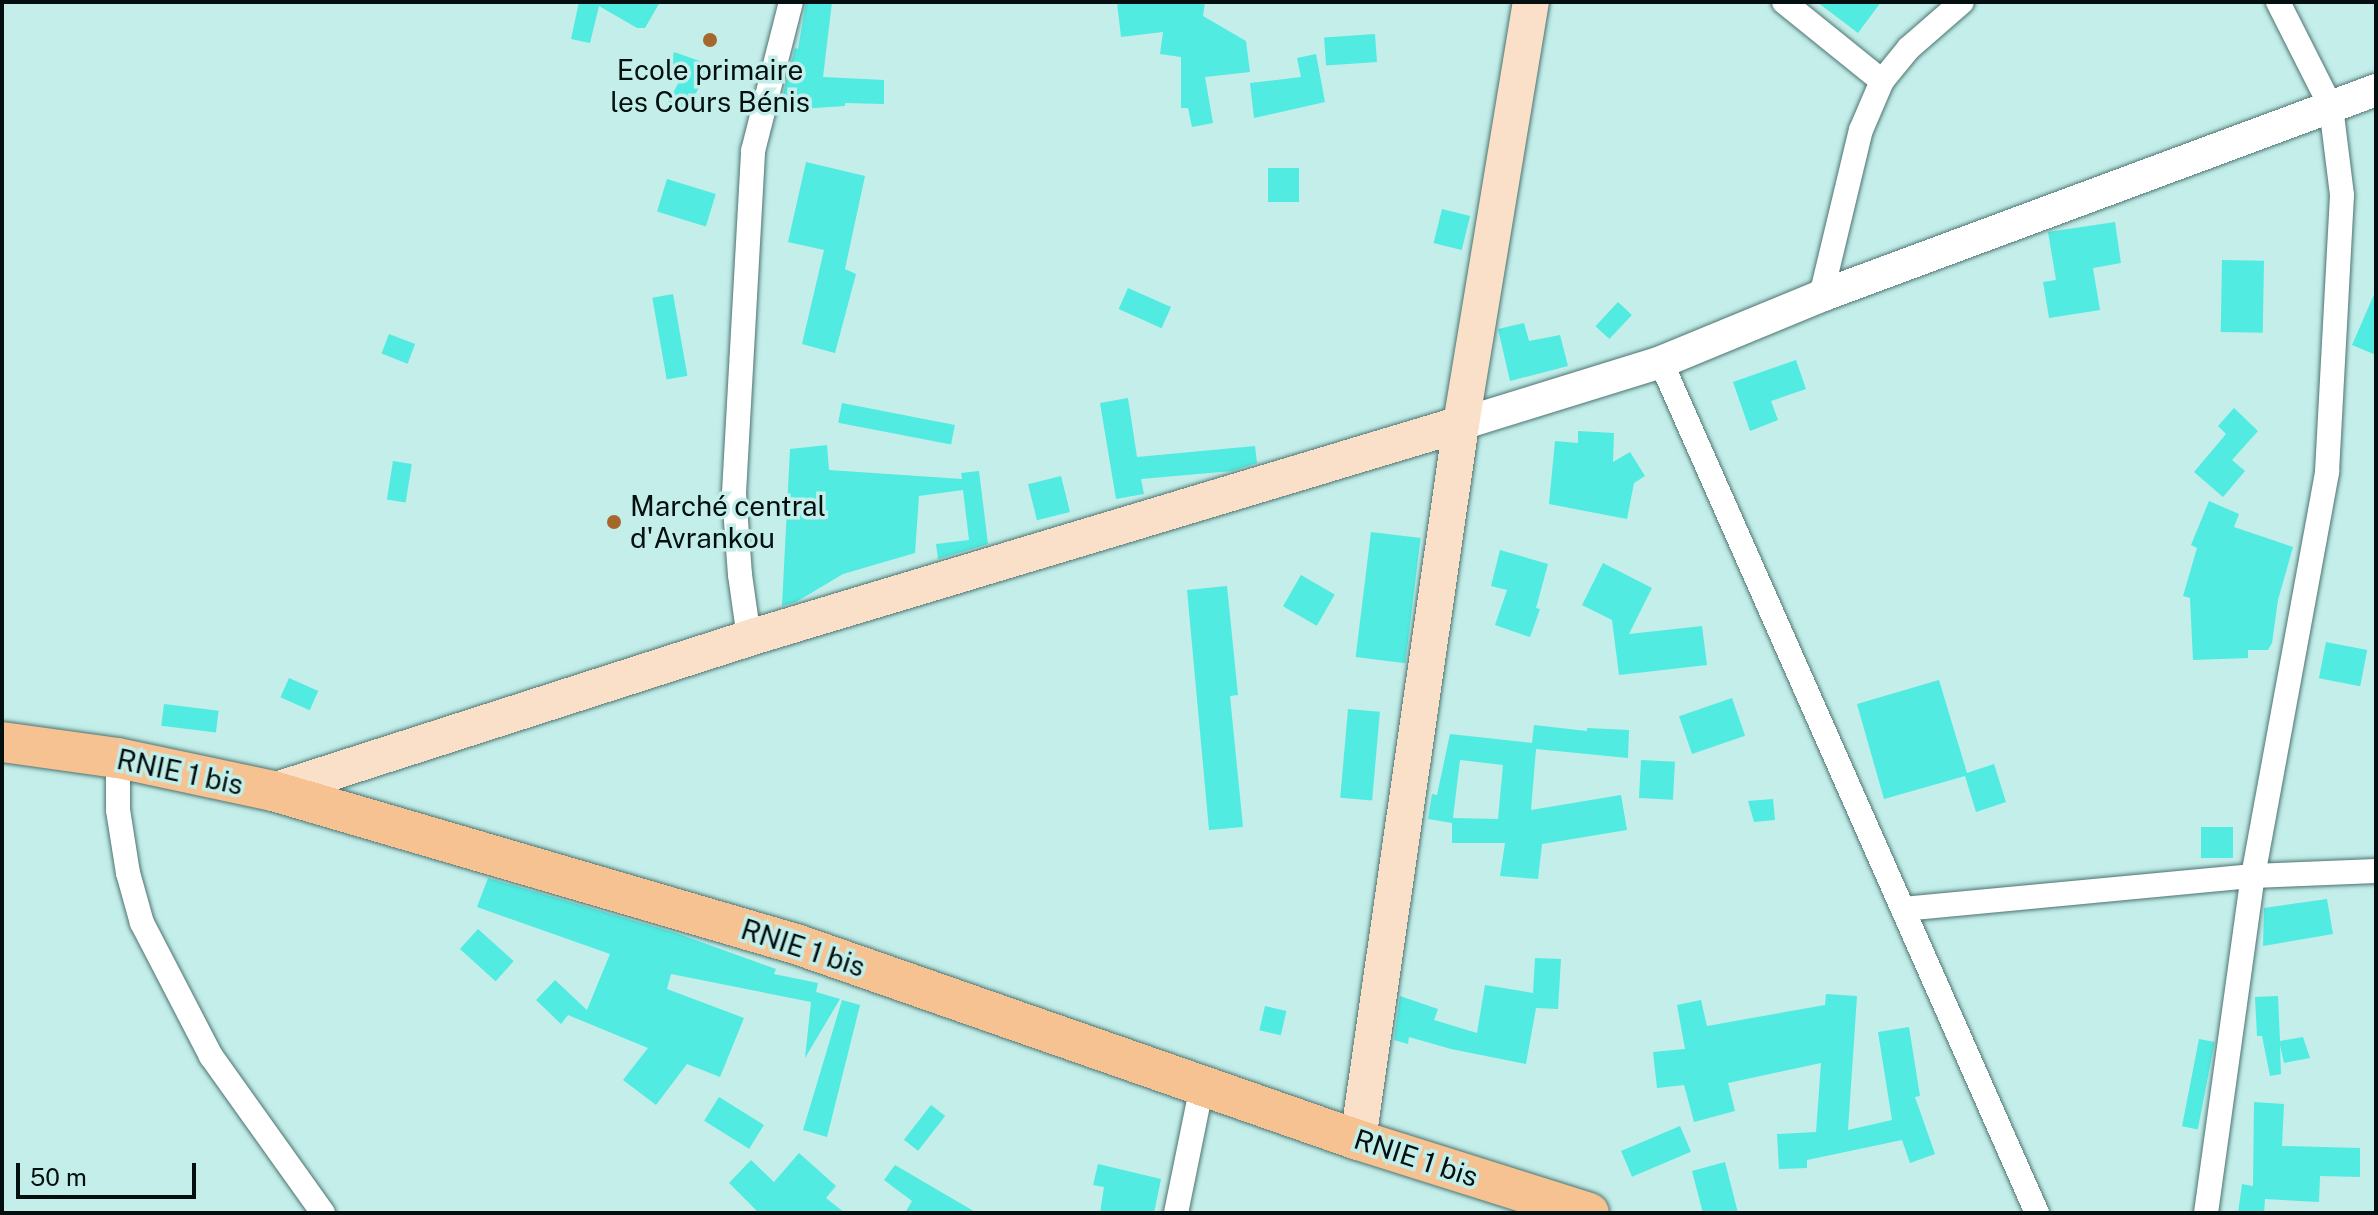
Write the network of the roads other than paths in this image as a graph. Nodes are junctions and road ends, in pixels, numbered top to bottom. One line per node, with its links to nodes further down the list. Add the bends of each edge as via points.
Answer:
1 (791, 2): 12 (street, via 753,151 751,181 734,493)
2 (1531, 2): 11 (main road)
3 (1784, 2): 6 (street)
4 (1962, 2): 6 (street, via 1909,48)
5 (2278, 2): 8 (street)
6 (1882, 81): 9 (street, via 1861,130)
7 (2376, 90): 8 (street)
8 (2331, 107): 9 (street); 17 (street, via 2342,195 2327,472)
9 (1821, 296): 10 (street)
10 (1661, 362): 11 (street); 18 (street)
11 (1461, 424): 12 (main road); 20 (main road)
12 (749, 638): 15 (main road)
13 (2, 742): 14 (main road, RNIE 1 bis)
14 (118, 758): 15 (main road, RNIE 1 bis); 21 (street, via 118,810 142,923 211,1056)
15 (273, 791): 19 (main road, RNIE 1 bis, via 796,944)
16 (2376, 871): 17 (street)
17 (2253, 876): 18 (street); 25 (street)
18 (1903, 909): 24 (street)
19 (1202, 1085): 20 (main road, RNIE 1 bis); 22 (street)
20 (1358, 1140): 23 (main road, RNIE 1 bis)
21 (323, 1213)
22 (1176, 1213)
23 (1587, 1213)
24 (2037, 1213)
25 (2206, 1213)

